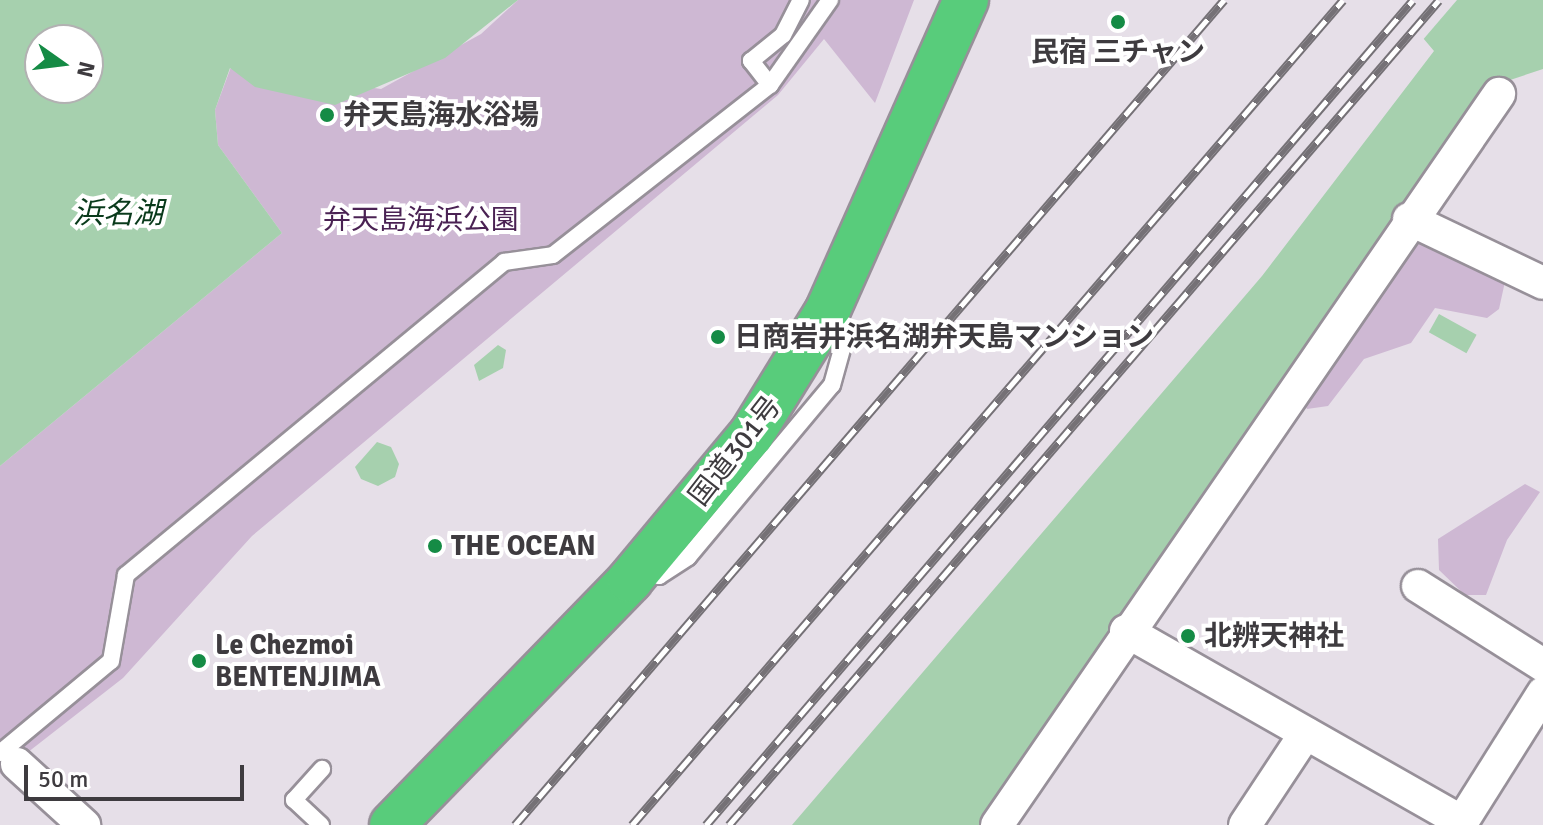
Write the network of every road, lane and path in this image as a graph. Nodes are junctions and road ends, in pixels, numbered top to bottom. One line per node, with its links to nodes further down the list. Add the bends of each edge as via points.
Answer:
1 (801, 0): 4 (lane, via 783,35 751,61)
2 (830, 0): 4 (lane)
3 (966, 0): 18 (highway, 国道301号, via 824,318 751,435 641,567)
4 (770, 85): 13 (lane, via 553,255 504,262 126,575 111,661)
5 (1499, 94): 6 (street)
6 (1409, 219): 7 (street); 9 (street)
7 (1543, 283)
8 (1418, 586): 10 (street)
9 (1126, 631): 12 (street); 19 (street)
10 (1543, 665)
11 (1543, 693): 15 (street)
12 (1306, 733): 15 (street); 20 (street)
13 (9, 758): 16 (street)
14 (322, 769): 17 (lane, via 294,800)
15 (1461, 823)
16 (84, 825)
17 (321, 825)
18 (392, 825)
19 (997, 825)
20 (1245, 825)

